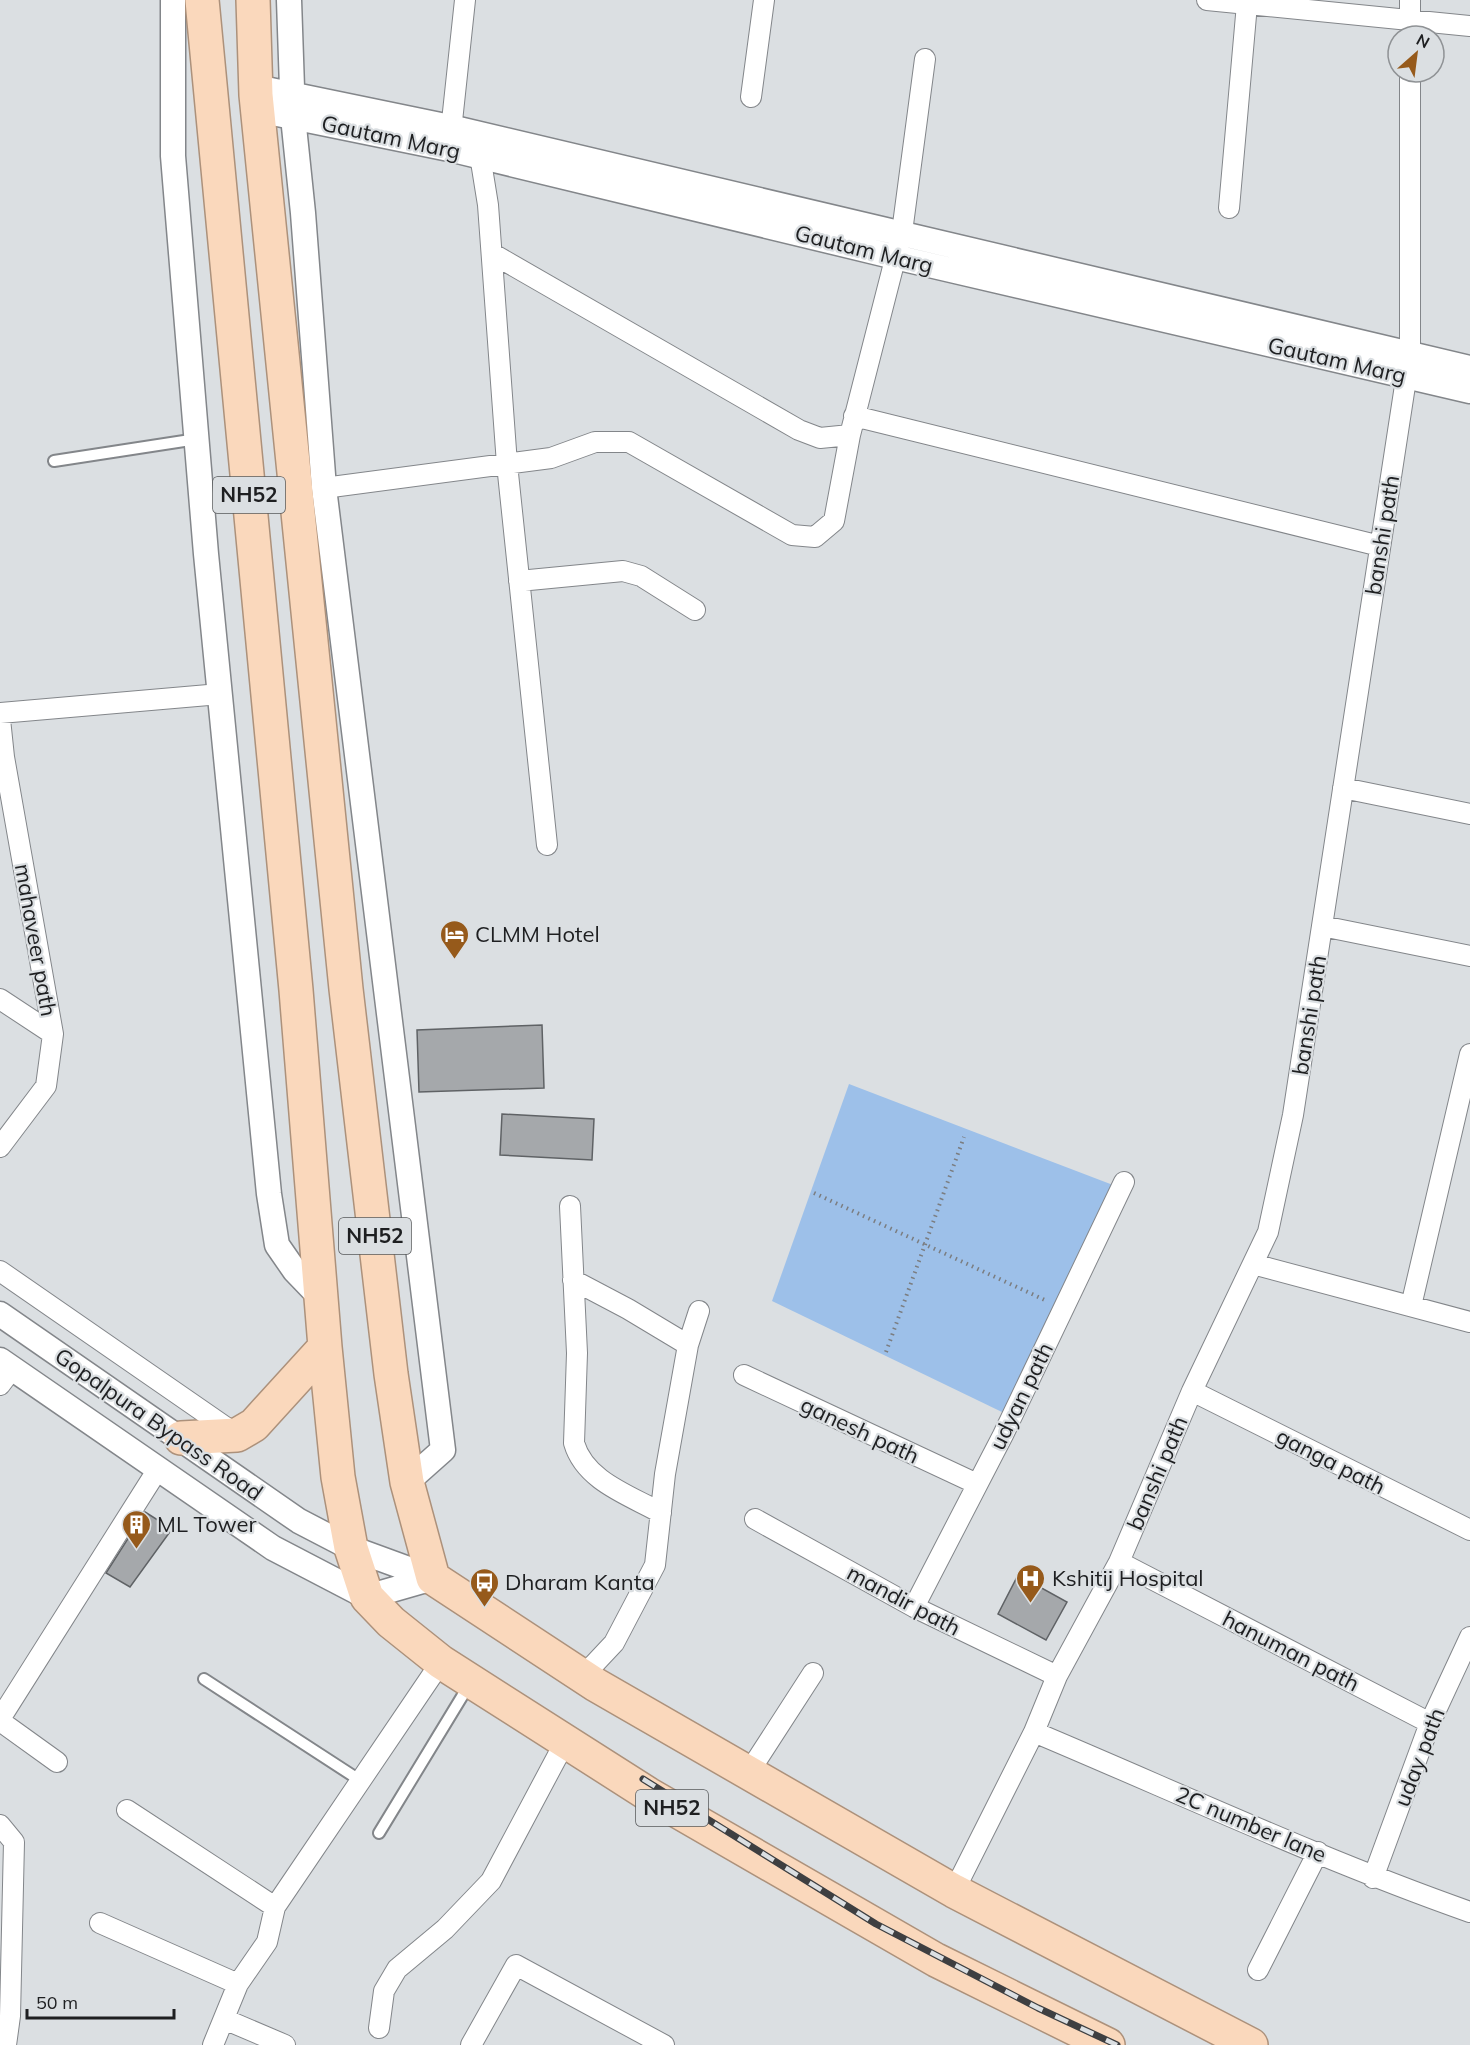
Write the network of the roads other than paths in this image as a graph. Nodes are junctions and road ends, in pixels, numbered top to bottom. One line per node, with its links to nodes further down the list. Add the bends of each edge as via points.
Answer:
1 (173, 0): 27 (street, via 172,156)
2 (202, 0): 51 (highway, NH52, via 294,978)
3 (253, 0): 14 (highway, NH52)
4 (289, 0): 15 (street)
5 (465, 0): 16 (street)
6 (764, 0): 13 (street)
7 (1207, 0): 8 (street)
8 (1247, 4): 9 (street); 18 (street)
9 (1410, 18): 10 (street)
10 (1470, 26)
11 (925, 59): 19 (street)
12 (1410, 84): 22 (street, banshi path)
13 (751, 97)
14 (257, 99): 15 (street, Gautam Marg); 64 (highway, NH52, via 346,989)
15 (292, 106): 16 (street, Gautam Marg); 30 (street)
16 (450, 138): 17 (street, Gautam Marg)
17 (479, 145): 19 (street); 20 (street); 21 (street, Gautam Marg)
18 (1228, 208)
19 (902, 232): 21 (street); 22 (street)
20 (493, 254): 26 (street, via 799,430 820,438); 29 (street)
21 (895, 257): 22 (street, Gautam Marg); 25 (street)
22 (1408, 364): 23 (street); 24 (street, Gautam Marg); 31 (street, banshi path)
23 (1470, 368)
24 (1470, 391)
25 (855, 416): 26 (street); 31 (street)
26 (850, 435): 29 (street, via 834,521 815,537 792,535 629,442 595,442 551,458)
27 (197, 439): 28 (lane); 34 (street)
28 (54, 462)
29 (507, 464): 30 (street); 32 (street)
30 (324, 488): 64 (street, via 443,1450)
31 (1380, 546): 37 (street, banshi path)
32 (519, 581): 33 (street, via 624,571 640,576); 39 (street)
33 (695, 610)
34 (220, 694): 35 (street); 51 (street, via 277,1245)
35 (0, 713)
36 (0, 719): 43 (street, mahaveer path, via 3,757)
37 (1343, 788): 38 (street); 40 (street, banshi path)
38 (1470, 814)
39 (547, 845)
40 (1322, 926): 41 (street); 48 (street, banshi path, via 1291,1126 1268,1232)
41 (1470, 956)
42 (0, 999): 43 (street)
43 (53, 1034): 45 (street, mahaveer path, via 46,1086)
44 (1470, 1054): 52 (street)
45 (0, 1147)
46 (1124, 1182): 65 (street, udyan path)
47 (570, 1206): 50 (street)
48 (1253, 1264): 52 (street); 60 (street, banshi path)
49 (0, 1271): 61 (street)
50 (573, 1280): 56 (street); 66 (street, via 577,1456 591,1474)
51 (320, 1297): 57 (highway, NH52)
52 (1412, 1306): 55 (street)
53 (699, 1311): 56 (street)
54 (0, 1314): 62 (street, Gopalpura Bypass Road)
55 (1470, 1322)
56 (688, 1345): 66 (street)
57 (325, 1347): 61 (highway, via 254,1425); 69 (highway, NH52, via 338,1477)
58 (4, 1371): 63 (street, Gopalpura Bypass Road)
59 (744, 1375): 65 (street, ganesh path)
60 (1192, 1391): 68 (street, ganga path); 70 (street, banshi path)
61 (237, 1435): 62 (highway)
62 (181, 1438): 69 (street, Gopalpura Bypass Road, via 299,1521)
63 (158, 1469): 72 (street, Gopalpura Bypass Road, via 273,1548); 81 (street)
64 (407, 1482): 71 (highway, NH52)
65 (977, 1484): 73 (street, udyan path)
66 (661, 1513): 78 (street, via 655,1565 614,1643)
67 (755, 1519): 73 (street, mandir path)
68 (1470, 1530)
69 (351, 1548): 71 (street, Gopalpura Bypass Road); 72 (highway, NH52)
70 (1119, 1562): 77 (street, banshi path); 82 (street, hanuman path)
71 (433, 1578): 72 (street); 78 (highway)
72 (367, 1597): 75 (highway, NH52)
73 (914, 1607): 77 (street, mandir path)
74 (1470, 1637): 82 (street, uday path)
75 (441, 1662): 80 (highway, NH52); 87 (street)
76 (813, 1673): 86 (street)
77 (1057, 1676): 83 (street, banshi path)
78 (583, 1677): 86 (highway)
79 (204, 1679): 87 (lane)
80 (471, 1682): 84 (highway, NH52); 90 (lane)
81 (0, 1720): 85 (street)
82 (1430, 1723): 92 (street, uday path)
83 (1034, 1732): 91 (street, 2C number lane); 93 (street, banshi path)
84 (565, 1742): 101 (street, via 491,1881 445,1929 397,1969 384,1990); 107 (highway, NH52, via 926,1954)
85 (57, 1762)
86 (748, 1773): 93 (highway)
87 (361, 1781): 94 (street)
88 (127, 1810): 94 (street)
89 (0, 1825): 99 (street, via 14,1842)
90 (379, 1833)
91 (1318, 1852): 92 (street, 2C number lane); 97 (street)
92 (1373, 1878): 95 (street, 2C number lane)
93 (954, 1891): 108 (highway)
94 (275, 1907): 98 (street, via 267,1942)
95 (1470, 1912)
96 (100, 1923): 98 (street)
97 (1258, 1970)
98 (238, 1984): 100 (street)
99 (5, 2006): 102 (street)
100 (224, 2019): 103 (street); 104 (street)
101 (379, 2028)
102 (6, 2045)
103 (213, 2045)
104 (285, 2045)
105 (471, 2045): 106 (street, via 516,1965)
106 (664, 2045)
107 (1108, 2045)
108 (1251, 2045)

